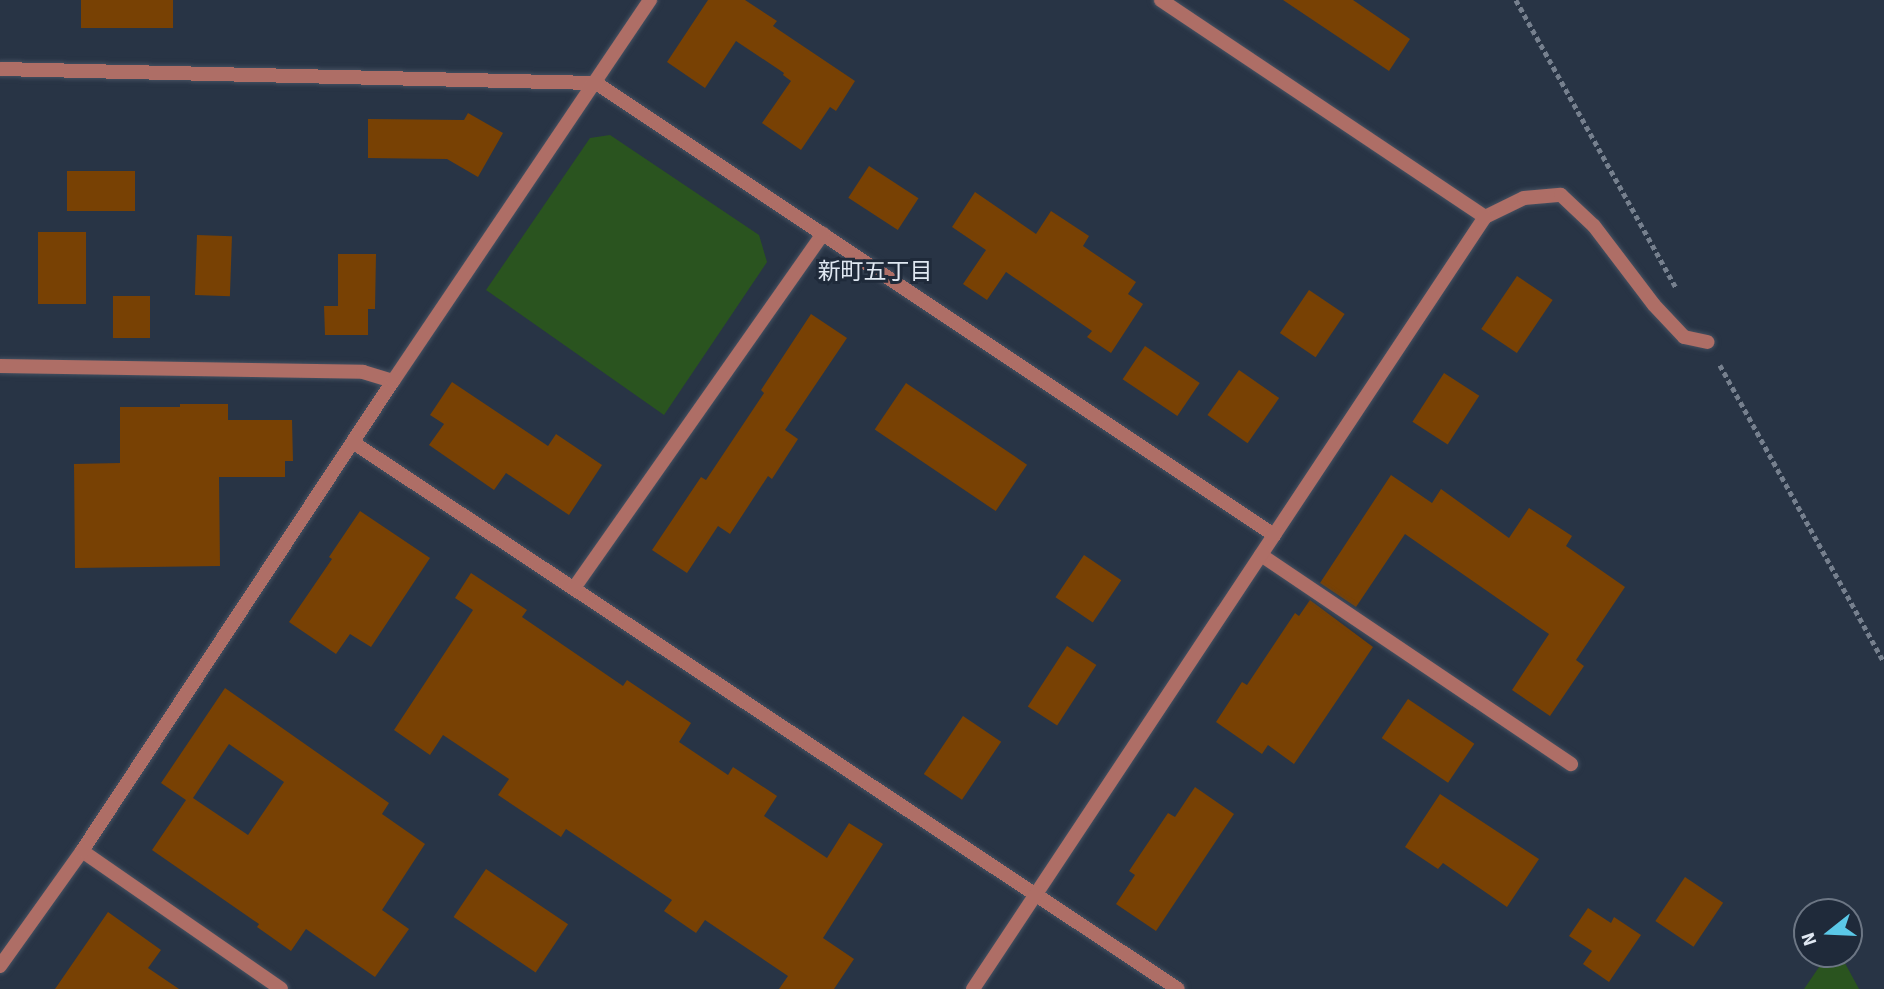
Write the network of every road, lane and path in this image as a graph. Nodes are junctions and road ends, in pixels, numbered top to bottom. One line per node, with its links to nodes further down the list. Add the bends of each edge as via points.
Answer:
1 (650, 0): 4 (street)
2 (1161, 0): 5 (street)
3 (0, 69): 4 (street)
4 (596, 83): 6 (street); 9 (street)
5 (1485, 216): 7 (street, via 1524,198 1561,195 1594,226 1684,337); 11 (street)
6 (823, 234): 11 (street); 13 (street)
7 (1707, 342)
8 (0, 366): 9 (street, via 363,372)
9 (393, 381): 10 (street)
10 (354, 443): 13 (street); 15 (street)
11 (1274, 535): 12 (street)
12 (1261, 555): 14 (street); 16 (street)
13 (574, 588): 16 (street)
14 (1571, 764)
15 (82, 851): 17 (street); 18 (street)
16 (1036, 894): 19 (street); 20 (street)
17 (0, 965)
18 (281, 989)
19 (973, 989)
20 (1178, 989)

